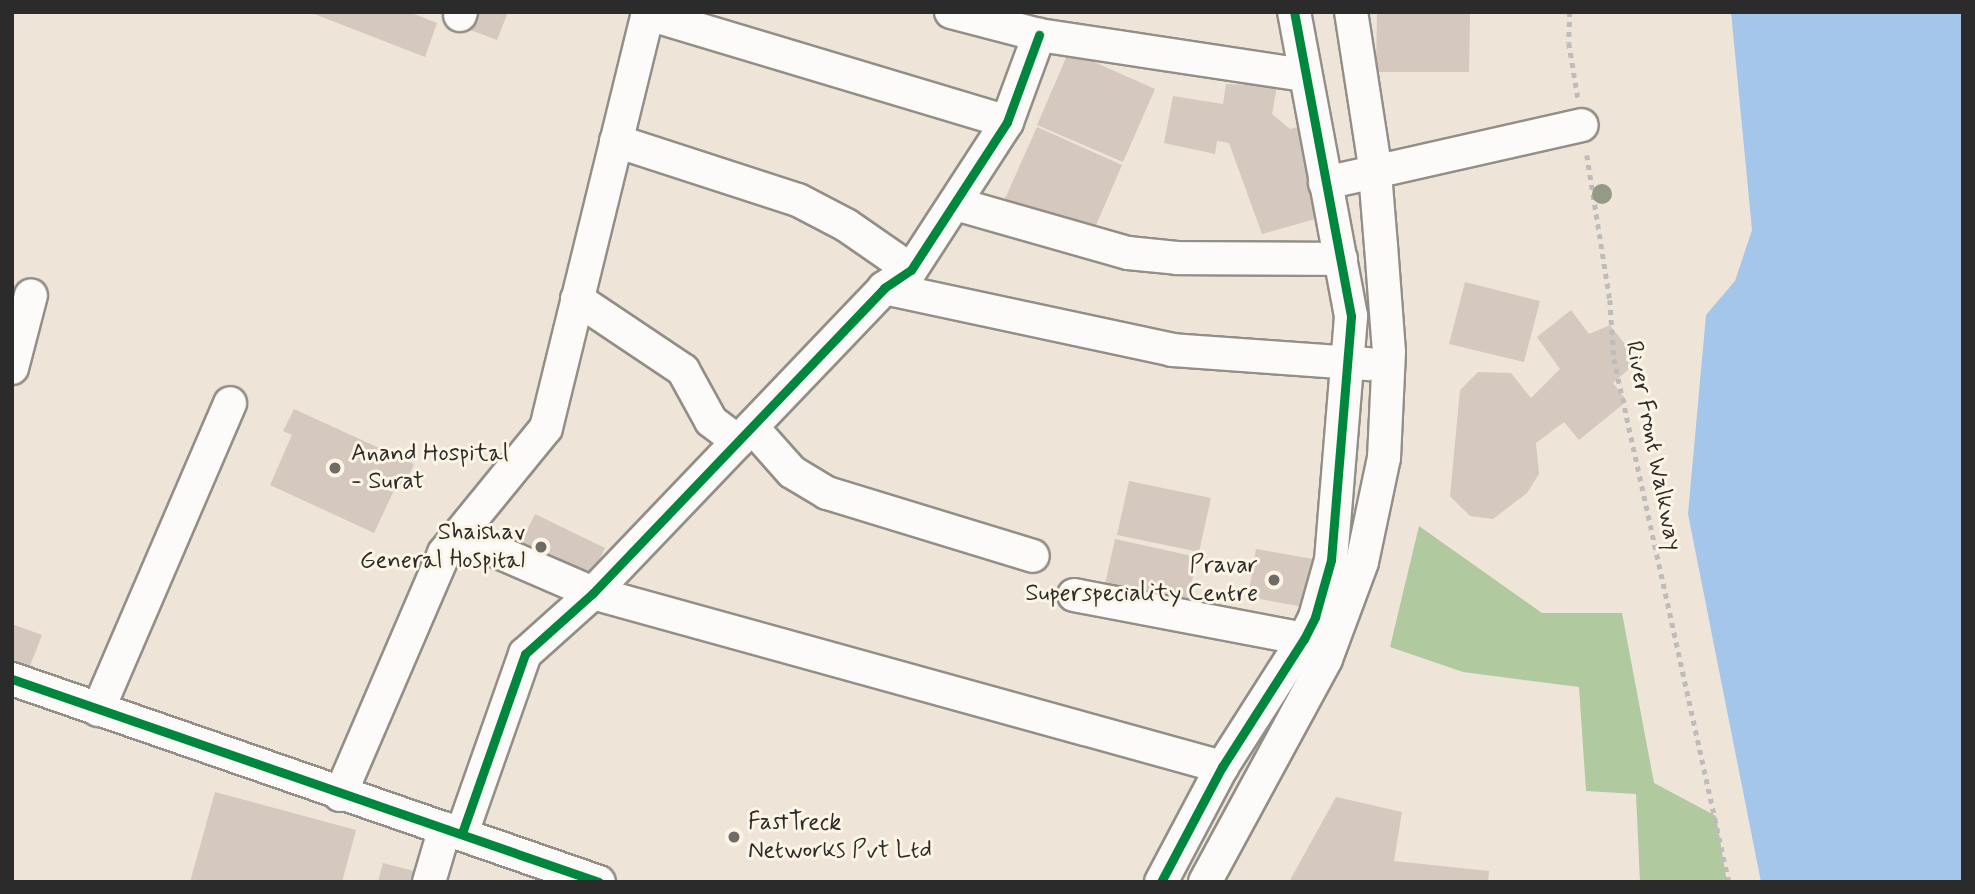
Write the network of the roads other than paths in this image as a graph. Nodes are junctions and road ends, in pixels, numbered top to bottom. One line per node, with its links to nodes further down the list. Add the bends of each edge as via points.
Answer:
1 (951, 12): 5 (street)
2 (1294, 12): 6 (street)
3 (1351, 12): 10 (street)
4 (648, 13): 7 (street); 9 (street)
5 (1039, 35): 6 (street); 7 (street)
6 (1302, 75): 11 (street)
7 (1007, 122): 12 (street)
8 (1582, 125): 10 (street)
9 (616, 141): 14 (street, via 797,200 846,225); 17 (street)
10 (1375, 172): 11 (street); 19 (street)
11 (1325, 183): 13 (street)
12 (956, 204): 13 (street, via 1128,253 1177,258); 14 (street)
13 (1341, 259): 18 (street, via 1351,316)
14 (911, 270): 15 (street)
15 (884, 288): 18 (street, via 1172,350); 22 (street)
16 (31, 295): 20 (street)
17 (577, 299): 22 (street, via 683,370 711,421); 23 (street, via 545,428)
18 (1349, 363): 19 (street); 27 (street, via 1331,560 1319,606)
19 (1388, 364): 36 (street, via 1384,458 1362,562 1326,659)
20 (12, 368)
21 (230, 403): 29 (street)
22 (745, 434): 24 (street, via 827,493); 25 (street)
23 (459, 534): 25 (street); 31 (street, via 444,553)
24 (1033, 556)
25 (593, 593): 30 (street); 32 (street, via 525,654)
26 (1074, 595): 27 (street)
27 (1304, 639): 30 (street)
28 (12, 679): 29 (street)
29 (98, 710): 31 (street)
30 (1222, 767): 35 (street)
31 (340, 795): 32 (street)
32 (454, 830): 33 (street); 34 (street)
33 (429, 882)
34 (599, 882)
35 (1161, 882)
36 (1205, 882)

